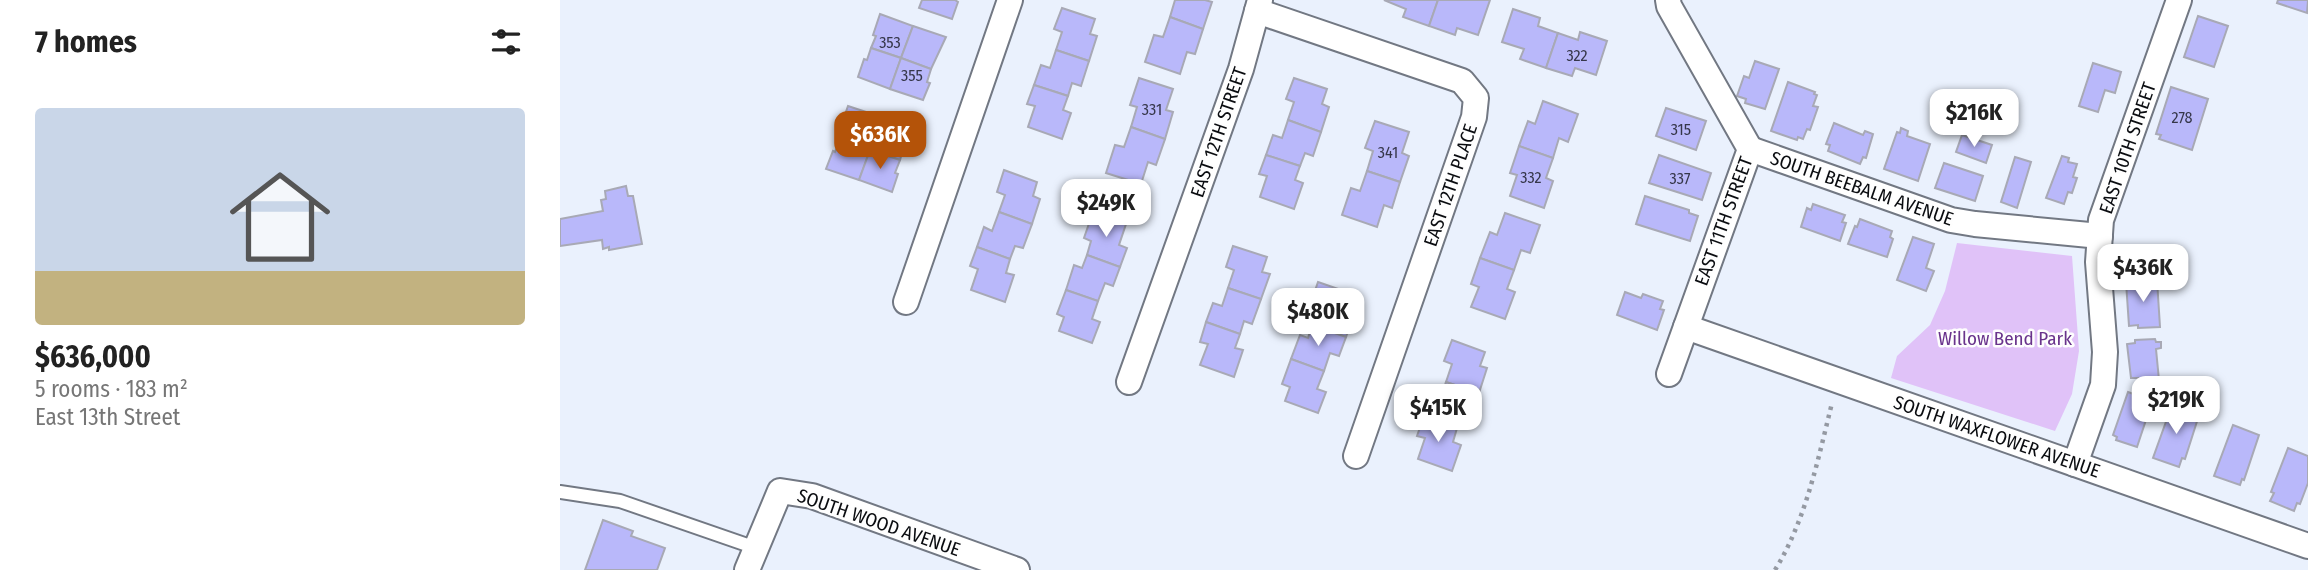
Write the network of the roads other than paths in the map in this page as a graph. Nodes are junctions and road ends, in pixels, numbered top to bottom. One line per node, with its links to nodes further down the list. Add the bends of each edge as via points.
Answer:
1 (1010, 0): 7 (street)
2 (1668, 0): 5 (street, EAST 11TH STREET)
3 (2179, 0): 6 (street, EAST 10TH STREET, via 2101,220)
4 (1259, 5): 10 (street, EAST 12TH STREET, via 1241,69); 11 (street, EAST 12TH PLACE, via 1462,81 1476,98 1469,130)
5 (1749, 149): 6 (street, SOUTH BEEBALM AVENUE, via 1951,220); 8 (street, EAST 11TH STREET)
6 (2100, 236): 12 (street, EAST 10TH STREET, via 2103,385)
7 (906, 302)
8 (1686, 327): 9 (street, EAST 11TH STREET); 12 (street, SOUTH WAXFLOWER AVENUE)
9 (1669, 373)
10 (1129, 382)
11 (1356, 456)
12 (2075, 464): 14 (street, SOUTH WAXFLOWER AVENUE)
13 (560, 492): 15 (lane, via 620,501)
14 (2308, 546)
15 (752, 559): 16 (street, SOUTH WOOD AVENUE, via 780,491 812,496)
16 (1017, 570)

